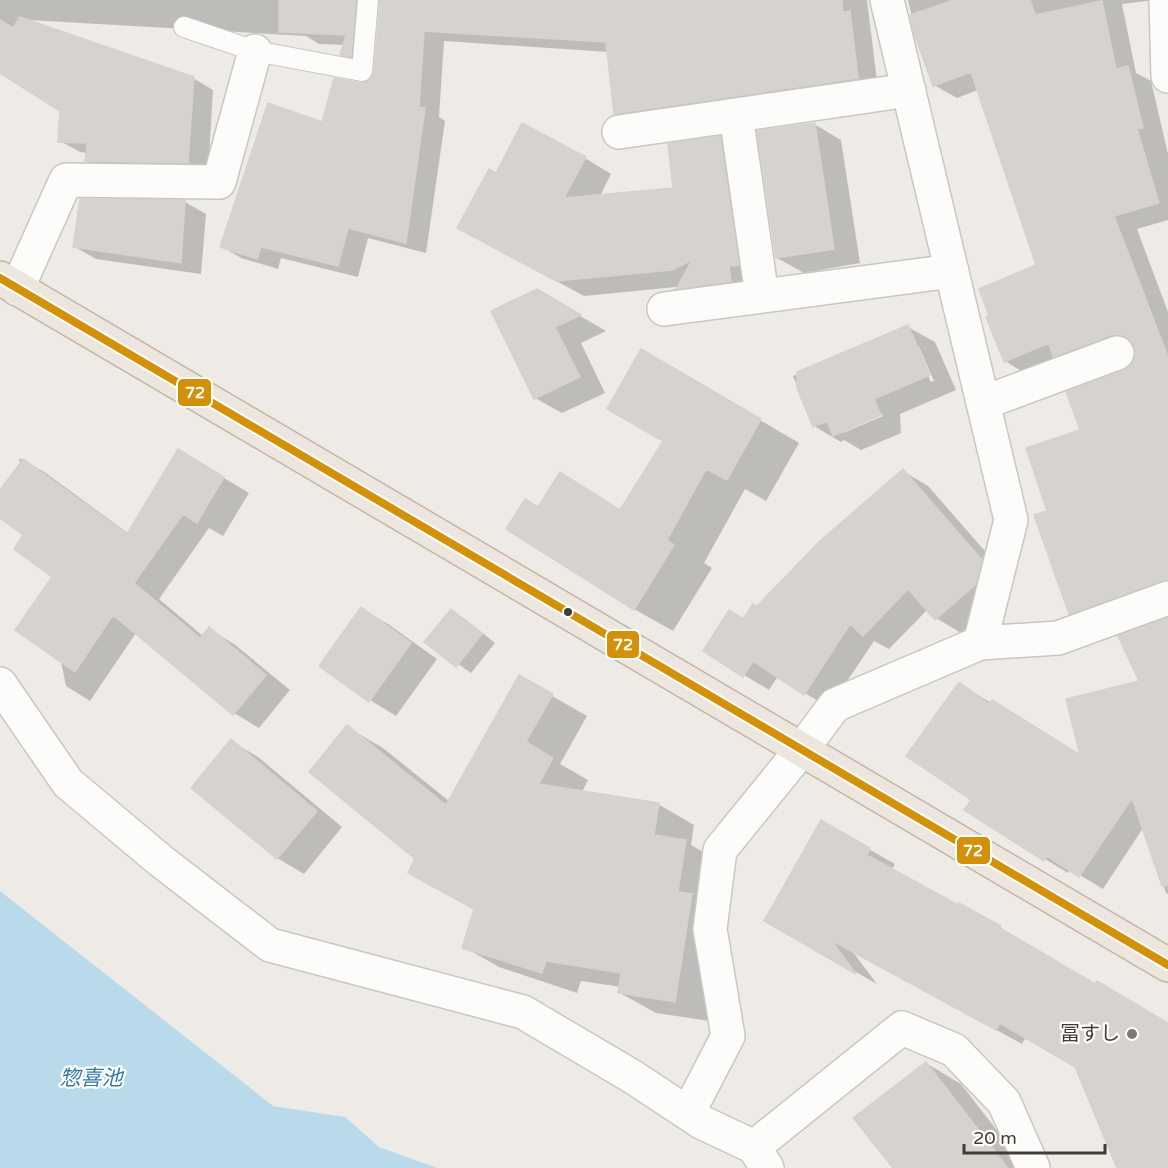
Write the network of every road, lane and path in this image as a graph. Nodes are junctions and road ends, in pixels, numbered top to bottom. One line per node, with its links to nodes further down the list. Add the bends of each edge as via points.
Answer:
1 (368, 0): 5 (lane, via 362,71)
2 (887, 0): 7 (street)
3 (1166, 0): 6 (street)
4 (184, 27): 5 (lane)
5 (255, 51): 11 (street, via 219,182 66,180)
6 (1168, 76)
7 (909, 90): 8 (street); 10 (street)
8 (736, 115): 9 (street); 12 (street)
9 (619, 132)
10 (952, 271): 12 (street); 15 (street)
11 (9, 284): 19 (highway)
12 (762, 296): 13 (street)
13 (664, 309)
14 (1117, 353): 15 (street)
15 (983, 403): 17 (street, via 1011,520)
16 (1168, 598): 17 (street, via 1058,638)
17 (980, 643): 19 (street, via 835,705)
18 (0, 684): 21 (street, via 69,783 270,945 523,1012)
19 (802, 749): 20 (highway); 21 (street, via 720,850 710,929 728,1036)
20 (1168, 965)
21 (688, 1113): 22 (street)
22 (761, 1158): 23 (street, via 902,1028 954,1050 1004,1102)
23 (1033, 1168)

